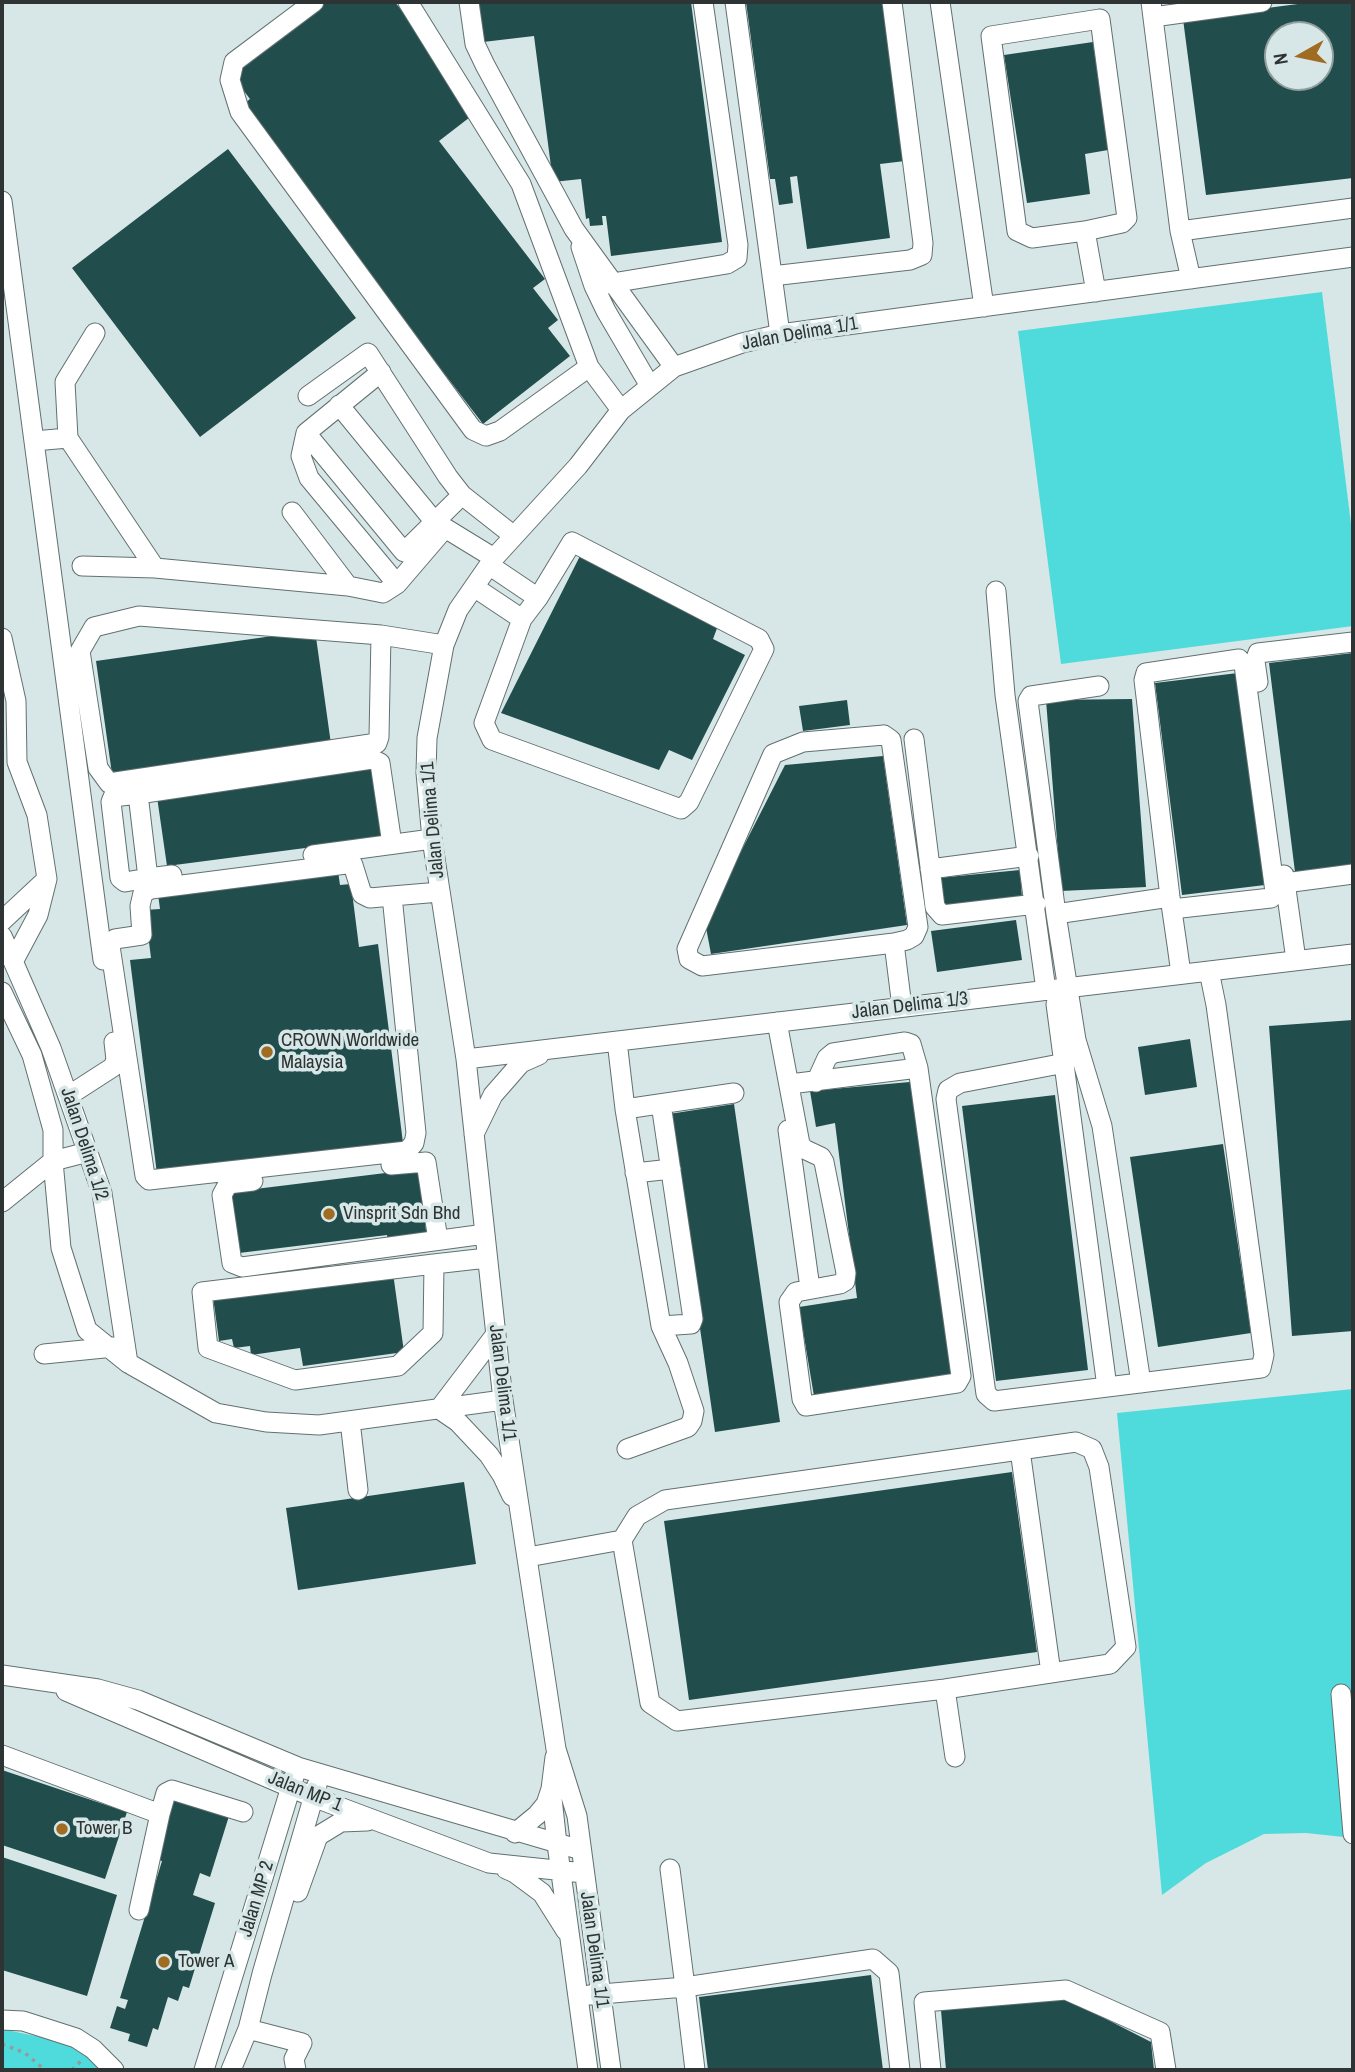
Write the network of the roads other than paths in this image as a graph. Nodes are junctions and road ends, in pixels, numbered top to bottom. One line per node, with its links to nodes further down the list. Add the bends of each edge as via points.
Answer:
1 (314, 2): 22 (street, via 234,62 230,80 240,112 473,430 486,436 500,431)
2 (408, 2): 22 (street, via 521,184)
3 (469, 2): 17 (street, via 475,44 485,65)
4 (703, 2): 17 (street, via 737,258 727,264)
5 (735, 2): 15 (street)
6 (892, 2): 15 (street, via 922,255)
7 (940, 2): 19 (street)
8 (1262, 2): 9 (street)
9 (1152, 9): 13 (street)
10 (2, 201): 31 (street)
11 (1353, 208): 13 (street)
12 (1085, 231): 12 (street, via 1127,218 1100,19 991,36 1017,231 1032,238); 18 (street)
13 (1180, 232): 16 (street)
14 (1353, 257): 16 (street, Jalan Delima 1/1)
15 (772, 276): 21 (street)
16 (1191, 279): 18 (street, Jalan Delima 1/1)
17 (604, 284): 23 (street); 25 (street)
18 (1096, 292): 19 (street, Jalan Delima 1/1)
19 (984, 307): 21 (street, Jalan Delima 1/1)
20 (95, 332): 30 (street, via 65,382)
21 (780, 334): 23 (street, Jalan Delima 1/1)
22 (589, 367): 28 (street)
23 (674, 367): 25 (street, Jalan Delima 1/1)
24 (381, 372): 26 (street, via 368,353); 27 (street); 32 (street)
25 (650, 386): 28 (street, Jalan Delima 1/1)
26 (308, 397)
27 (339, 405): 29 (street); 34 (street)
28 (621, 411): 35 (street, Jalan Delima 1/1)
29 (306, 433): 34 (street, via 404,552); 39 (street, via 301,456 309,478)
30 (68, 438): 31 (street); 38 (street)
31 (34, 441): 87 (street, via 116,1059 113,1067)
32 (462, 495): 34 (street); 35 (street)
33 (292, 512): 40 (street)
34 (434, 521)
35 (514, 536): 36 (street, Jalan Delima 1/1)
36 (491, 561): 39 (street, via 446,528); 41 (street, Jalan Delima 1/1); 43 (street)
37 (82, 566): 38 (street)
38 (156, 568): 40 (street)
39 (397, 584): 40 (street, via 383,593)
40 (348, 586)
41 (474, 587): 44 (street); 48 (street, Jalan Delima 1/1, via 458,610)
42 (996, 591): 56 (street, via 1005,695)
43 (538, 598): 44 (street); 44 (street, via 572,542 758,639 764,649 689,802 681,809 492,740 484,723)
44 (522, 619)
45 (381, 635): 45 (street, via 377,743 109,783 98,768 80,651 94,626 139,616); 48 (street)
46 (2, 638): 49 (street)
47 (1353, 642): 61 (street, via 1256,656)
48 (444, 645): 54 (street, Jalan Delima 1/1, via 427,738)
49 (6, 680): 52 (street, via 16,701)
50 (1099, 686): 66 (street, via 1031,696 1028,701)
51 (914, 738): 57 (street)
52 (9, 757): 60 (street, via 37,815)
53 (138, 794): 55 (street, via 372,759 380,763); 59 (street); 59 (street, via 113,797 111,802 120,878 125,882)
54 (432, 839): 55 (street); 62 (street, Jalan Delima 1/1)
55 (392, 844): 59 (street)
56 (1029, 856): 57 (street); 65 (street)
57 (930, 869): 65 (street, via 935,907 942,915)
58 (1353, 874): 61 (street)
59 (148, 878)
60 (47, 879): 67 (street); 71 (street, via 38,915)
61 (1285, 883): 72 (street)
62 (440, 892): 63 (street); 81 (street, Jalan Delima 1/1)
63 (393, 896): 63 (street, via 369,898 362,894 353,865 346,864 144,892 142,934 115,939 110,946 149,1180 407,1151 414,1143)
64 (1171, 903): 64 (street, via 1271,898 1275,892 1244,665 1239,659 1146,673 1144,680); 66 (street); 74 (street)
65 (1035, 904): 75 (street)
66 (1056, 914): 75 (street)
67 (2, 921)
68 (2, 936): 71 (street, Jalan Delima 1/2)
69 (894, 943): 69 (street, via 914,936 918,928 891,740 884,735 803,742 773,754 687,949 690,959 702,966); 77 (street)
70 (1353, 954): 72 (street, Jalan Delima 1/3)
71 (14, 960): 87 (street, Jalan Delima 1/2)
72 (1296, 960): 73 (street, Jalan Delima 1/3)
73 (1209, 971): 74 (street, Jalan Delima 1/3); 105 (street, via 1264,1355 1261,1368)
74 (1181, 974): 75 (street, Jalan Delima 1/3)
75 (1056, 989): 77 (street, Jalan Delima 1/3); 82 (street); 105 (street, via 1102,1126)
76 (2, 992): 92 (street, Jalan Delima 1/2, via 32,1055 53,1130)
77 (902, 1007): 78 (street, Jalan Delima 1/3)
78 (775, 1023): 79 (street, Jalan Delima 1/3); 85 (street); 100 (street)
79 (617, 1041): 80 (street, Jalan Delima 1/3); 89 (street)
80 (549, 1049): 81 (street, Jalan Delima 1/3); 90 (street, via 522,1063 493,1095)
81 (466, 1059): 90 (street, Jalan Delima 1/1)
82 (1065, 1063): 106 (street); 106 (street, via 960,1083 948,1090 946,1099 986,1394 994,1401)
83 (918, 1068): 84 (street); 84 (street, via 911,1044 905,1042 833,1053); 100 (street, via 961,1376 957,1383 806,1406 789,1302 796,1292)
84 (816, 1082): 85 (street)
85 (790, 1084): 100 (street, via 800,1144 824,1161 846,1273 840,1284)
86 (734, 1093): 88 (street)
87 (68, 1096): 91 (street, Jalan Delima 1/2)
88 (661, 1104): 89 (street); 93 (street)
89 (625, 1109): 94 (street)
90 (474, 1134): 96 (street, Jalan Delima 1/1)
91 (88, 1152): 92 (street); 103 (street, Jalan Delima 1/2, via 102,1193)
92 (53, 1161): 95 (street); 103 (street, Jalan Delima 1/2, via 61,1248 88,1330)
93 (671, 1169): 94 (street); 101 (street, via 693,1319 691,1324)
94 (635, 1173): 101 (street)
95 (2, 1202)
96 (485, 1234): 97 (street); 98 (street, Jalan Delima 1/1)
97 (438, 1240): 97 (street, via 426,1162 228,1184 222,1195 232,1262 242,1267)
98 (487, 1258): 99 (street); 102 (street, Jalan Delima 1/1)
99 (434, 1264): 99 (street, via 433,1333 398,1366 295,1380 208,1349 202,1292)
100 (810, 1288)
101 (660, 1326): 110 (street, via 678,1363 694,1411 692,1420 688,1427)
102 (496, 1334): 107 (street, Jalan Delima 1/1); 108 (street)
103 (121, 1352): 104 (street); 109 (street, Jalan Delima 1/2, via 216,1413 266,1422 319,1425)
104 (44, 1354)
105 (1141, 1383): 106 (street)
106 (1107, 1387)
107 (503, 1400): 108 (street, Jalan Delima 1/2); 113 (street, Jalan Delima 1/1)
108 (439, 1409): 109 (street, Jalan Delima 1/2); 113 (street, via 489,1455)
109 (351, 1421): 112 (street)
110 (627, 1449)
111 (1020, 1450): 114 (street, via 665,1500 636,1516); 116 (street); 116 (street, via 1076,1442 1092,1448 1099,1467 1126,1647 1110,1664)
112 (358, 1490)
113 (522, 1519): 115 (street, Jalan Delima 1/1)
114 (622, 1540): 115 (street); 119 (street, via 650,1703 677,1721)
115 (528, 1558): 121 (street, Jalan Delima 1/1)
116 (1051, 1673): 119 (street)
117 (2, 1675): 118 (street, Jalan MP 1)
118 (36, 1678): 124 (street, Jalan MP 1, via 138,1700); 126 (street, Jalan MP 1)
119 (945, 1689): 123 (street)
120 (1342, 1694): 133 (street)
121 (556, 1749): 127 (street, Jalan Delima 1/1); 135 (street, Jalan Delima 1/1, via 577,1816)
122 (2, 1755): 129 (street)
123 (956, 1757)
124 (298, 1767): 125 (street, Jalan MP 1); 126 (street, Jalan MP 2)
125 (321, 1774): 128 (street, Jalan MP 2); 132 (street, Jalan MP 1)
126 (291, 1787): 128 (street, Jalan MP 1); 151 (street, Jalan MP 2)
127 (551, 1789): 132 (street, via 537,1815); 134 (street, Jalan Delima 1/1)
128 (313, 1797): 131 (street, Jalan MP 1); 142 (street, Jalan MP 2)
129 (155, 1812): 130 (street, via 166,1793 173,1790); 140 (street)
130 (243, 1812)
131 (379, 1821): 136 (street, Jalan MP 1); 142 (street, via 348,1819 318,1836 287,1924)
132 (515, 1833): 134 (street, Jalan MP 1)
133 (1353, 1834)
134 (556, 1844): 135 (street, Jalan MP 1); 138 (street, Jalan Delima 1/1)
135 (581, 1850): 139 (street, Jalan Delima 1/1)
136 (489, 1863): 138 (street, Jalan MP 1); 141 (street, via 515,1872 542,1893)
137 (670, 1869): 143 (street)
138 (561, 1872): 139 (street, Jalan MP 1); 141 (street, Jalan Delima 1/1)
139 (584, 1873): 144 (street, Jalan Delima 1/1)
140 (133, 1906)
141 (570, 1938): 145 (street, Jalan Delima 1/1)
142 (262, 1974): 147 (street, Jalan MP 2)
143 (685, 1987): 144 (street); 154 (street); 155 (street, via 873,1959 889,1973)
144 (600, 1994): 145 (street); 148 (street, Jalan Delima 1/1)
145 (577, 1996): 149 (street, Jalan Delima 1/1)
146 (2, 2020): 150 (street, via 23,2021 76,2039)
147 (248, 2029): 152 (street, Jalan MP 2); 153 (street, via 302,2043 294,2059)
148 (610, 2068): 149 (street)
149 (584, 2069)
150 (114, 2070)
151 (204, 2070)
152 (231, 2070)
153 (296, 2070)
154 (695, 2070)
155 (900, 2070)
156 (931, 2070): 157 (street, via 924,2002 1066,1990 1160,2032)
157 (1166, 2070)

